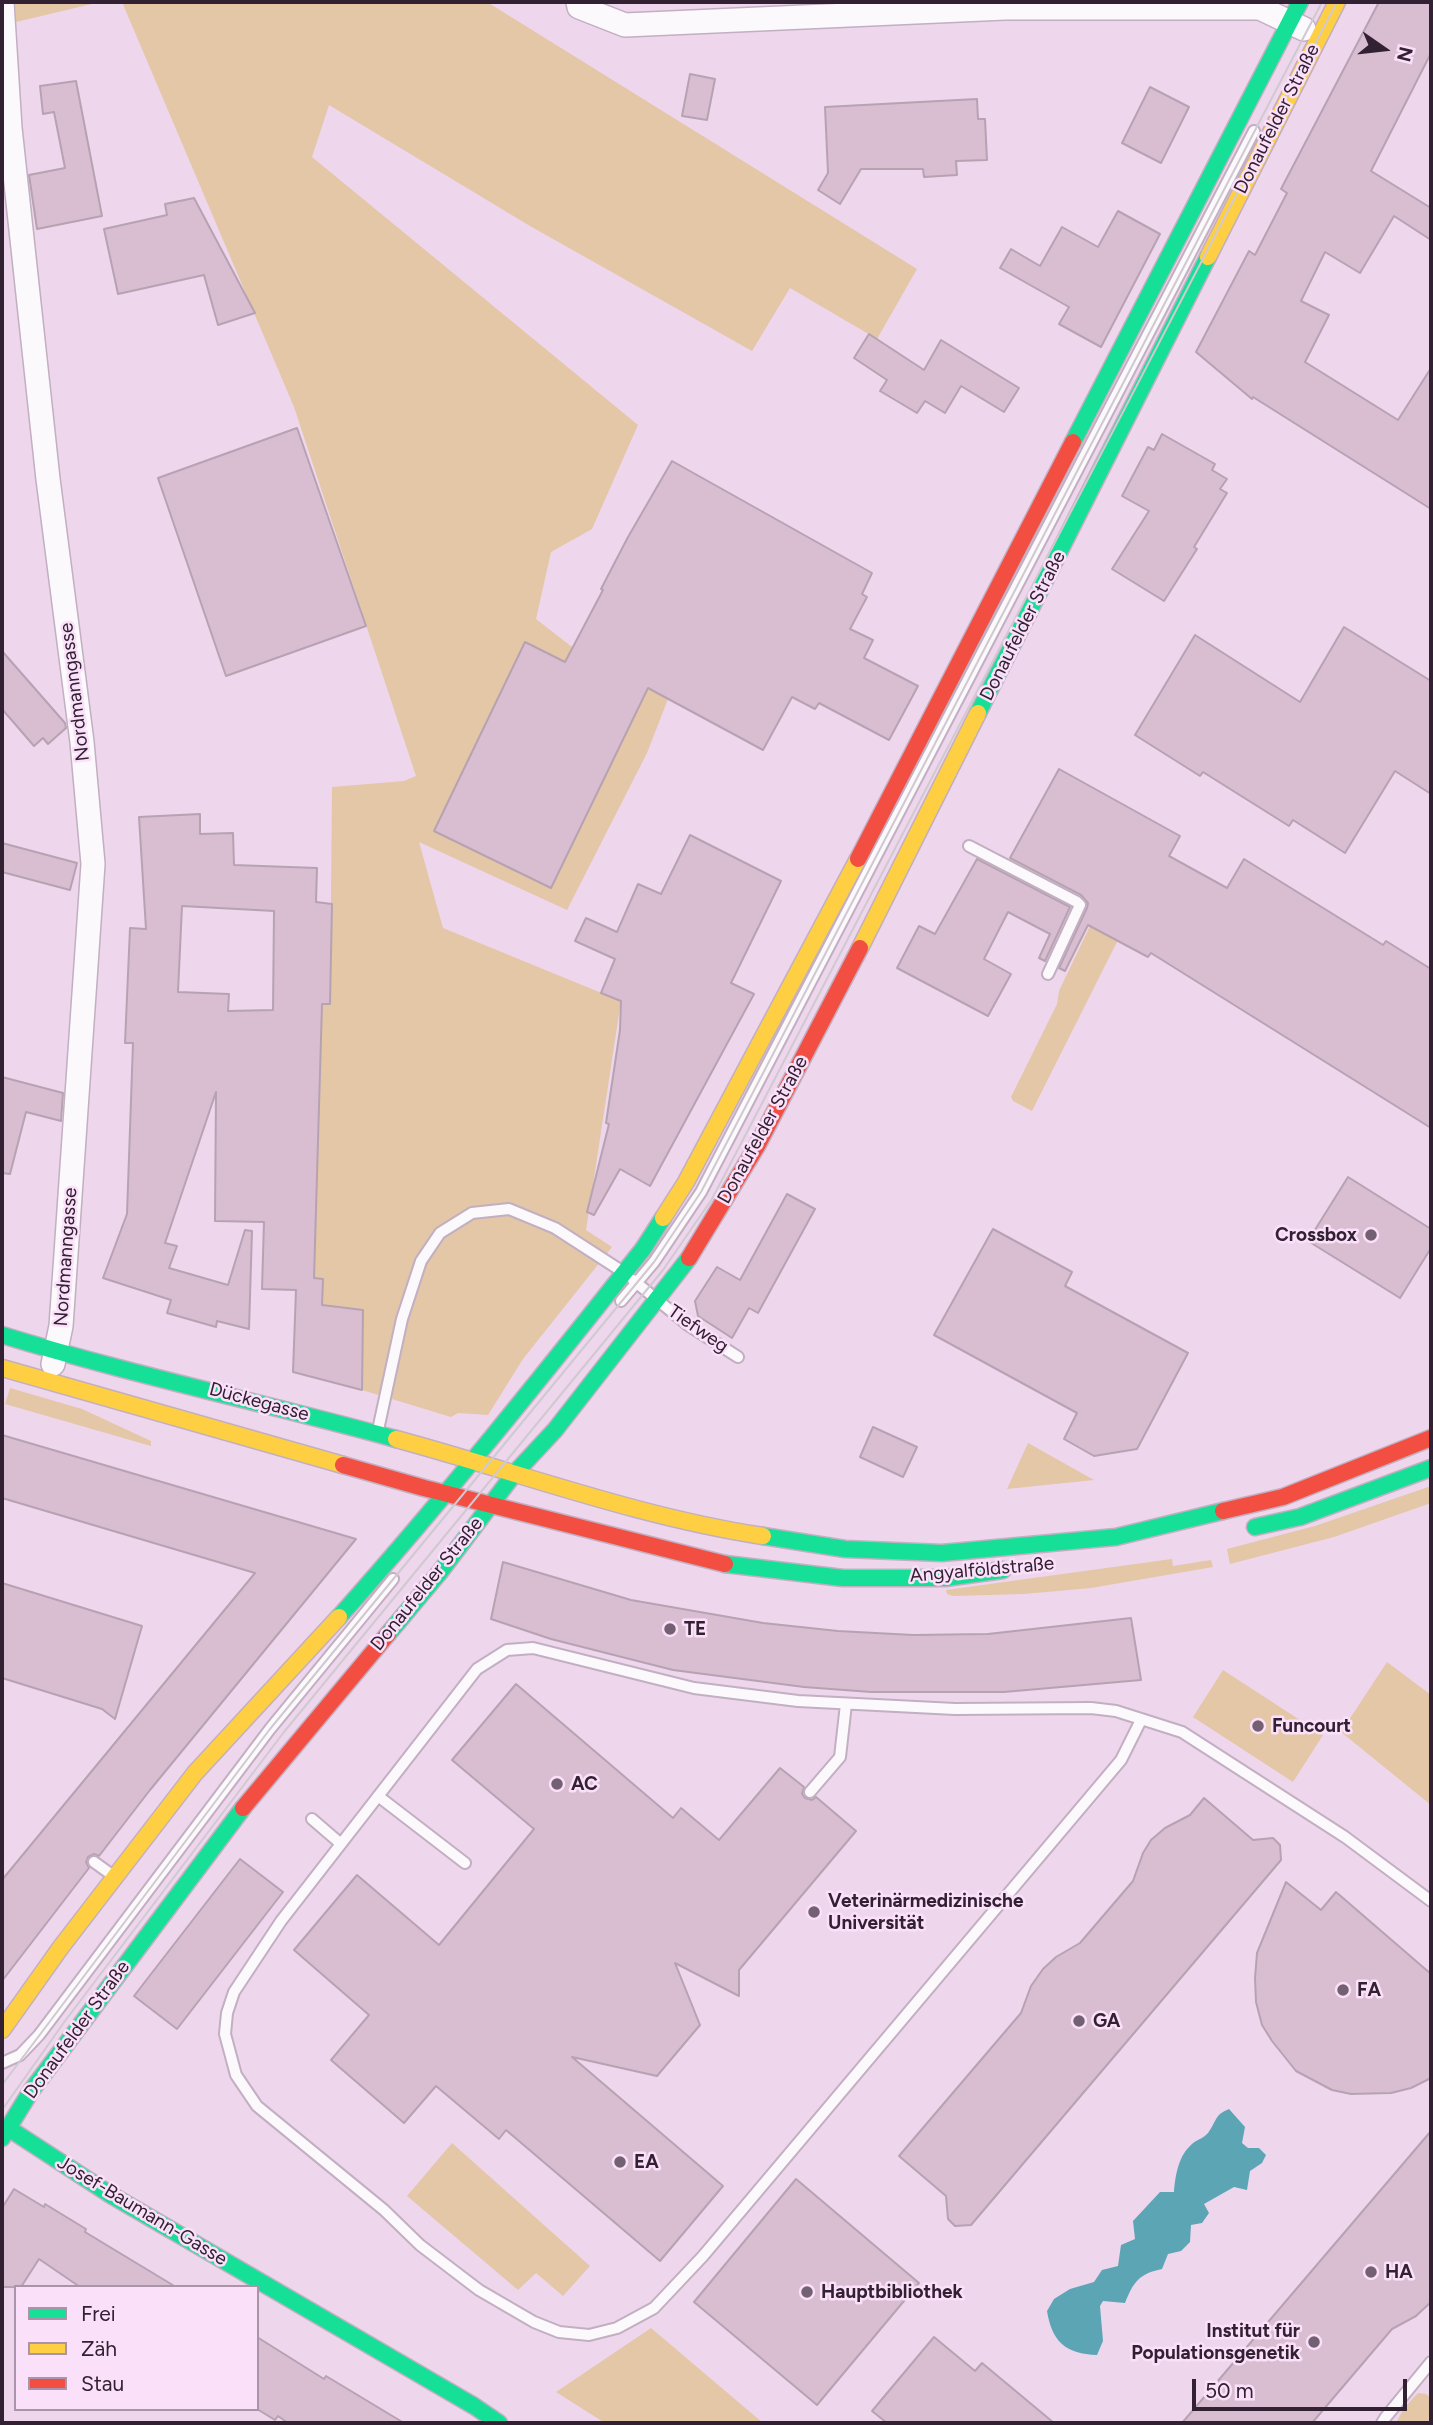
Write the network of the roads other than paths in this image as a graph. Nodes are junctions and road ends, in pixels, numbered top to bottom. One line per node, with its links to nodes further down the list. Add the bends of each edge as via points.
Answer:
1 (2, 2): 13 (street, Nordmanngasse, via 10,128 93,864)
2 (578, 2): 4 (street, via 579,7 625,25)
3 (1337, 2): 5 (main road, Donaufelder Straße)
4 (1005, 5): 5 (street, via 1260,8)
5 (1305, 26): 9 (main road, Donaufelder Straße, via 687,1182 643,1249); 10 (main road, Donaufelder Straße, via 816,1035 757,1146 683,1268)
6 (1263, 115): 9 (lane, Donaufelder Straße, via 701,1192 654,1262)
7 (969, 846): 8 (lane, via 1080,905)
8 (1048, 974)
9 (630, 1278): 10 (lane, Tiefweg); 11 (lane, Donaufelder Straße); 17 (lane, Tiefweg, via 555,1228 509,1209 472,1213 440,1233 421,1261 402,1319); 19 (main road, Donaufelder Straße, via 489,1443)
10 (657, 1300): 14 (lane, Tiefweg); 21 (main road, Donaufelder Straße, via 555,1430)
11 (611, 1314)
12 (2, 1335): 13 (main road, Dückegasse)
13 (57, 1352): 16 (street, Nordmanngasse); 17 (main road, Dückegasse)
14 (738, 1357)
15 (2, 1368): 16 (main road, Dückegasse)
16 (47, 1382): 22 (main road, Dückegasse)
17 (377, 1434): 19 (main road, Dückegasse)
18 (1431, 1438): 21 (main road, Angyalföldstraße, via 1283,1497 1116,1537 942,1553 845,1549 735,1532)
19 (482, 1465): 21 (main road, Dückegasse); 22 (main road, Donaufelder Straße)
20 (1431, 1468): 24 (main road, via 1300,1517)
21 (514, 1474): 23 (main road, Donaufelder Straße)
22 (456, 1496): 23 (main road, Angyalföldstraße); 35 (main road, Donaufelder Straße, via 410,1538 195,1773)
23 (490, 1505): 25 (main road, Angyalföldstraße, via 715,1563 817,1576 945,1578); 39 (main road, Donaufelder Straße, via 440,1572 250,1799)
24 (1240, 1530)
25 (1023, 1568)
26 (401, 1569): 38 (lane, Donaufelder Straße, via 270,1729 39,2035 20,2055)
27 (846, 1704): 28 (lane, via 1091,1708); 29 (lane, via 840,1757); 30 (lane, via 694,1688 533,1648 508,1650 477,1669)
28 (1141, 1720): 32 (lane, via 1121,1760 703,2256 654,2308 617,2328 589,2335 559,2332 534,2322 479,2290 257,2106 236,2075 225,2034 234,1992); 36 (lane, via 1182,1732 1345,1837)
29 (810, 1792)
30 (377, 1796): 32 (lane); 34 (lane)
31 (312, 1819): 32 (lane)
32 (341, 1843)
33 (94, 1862): 35 (lane)
34 (465, 1863)
35 (115, 1877): 37 (main road, Donaufelder Straße)
36 (1431, 1901)
37 (2, 2030)
38 (2, 2063)
39 (3, 2128): 40 (main road, Josef-Baumann-Gasse)
40 (258, 2285)
41 (259, 2286): 45 (main road, Josef-Baumann-Gasse)
42 (1431, 2362): 43 (lane)
43 (1422, 2374): 44 (lane); 47 (lane)
44 (1431, 2382)
45 (470, 2415): 46 (main road, Josef-Baumann-Gasse)
46 (499, 2423)
47 (1382, 2423)

